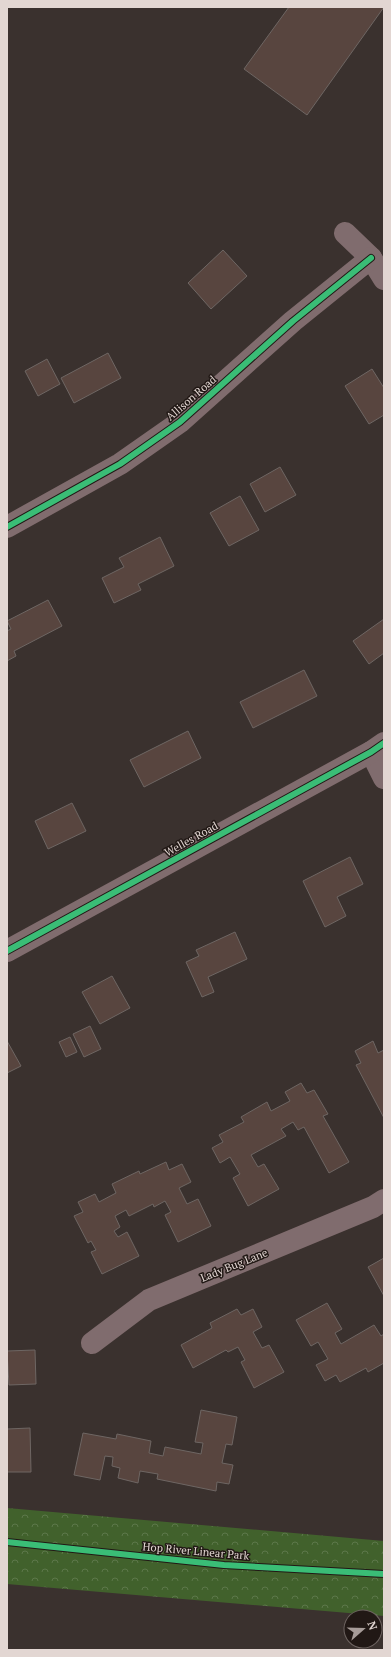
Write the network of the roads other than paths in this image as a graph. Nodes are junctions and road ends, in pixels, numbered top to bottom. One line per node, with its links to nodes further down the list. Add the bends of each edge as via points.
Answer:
1 (345, 233): 2 (street)
2 (371, 258): 3 (street); 4 (street, Allison Road, via 293,321 180,422 120,464)
3 (384, 279)
4 (7, 527)
5 (377, 747): 6 (street); 7 (street, Welles Road)
6 (384, 778)
7 (7, 951)
8 (384, 1200): 9 (street, Lady Bug Lane, via 374,1207 149,1300)
9 (92, 1342)

